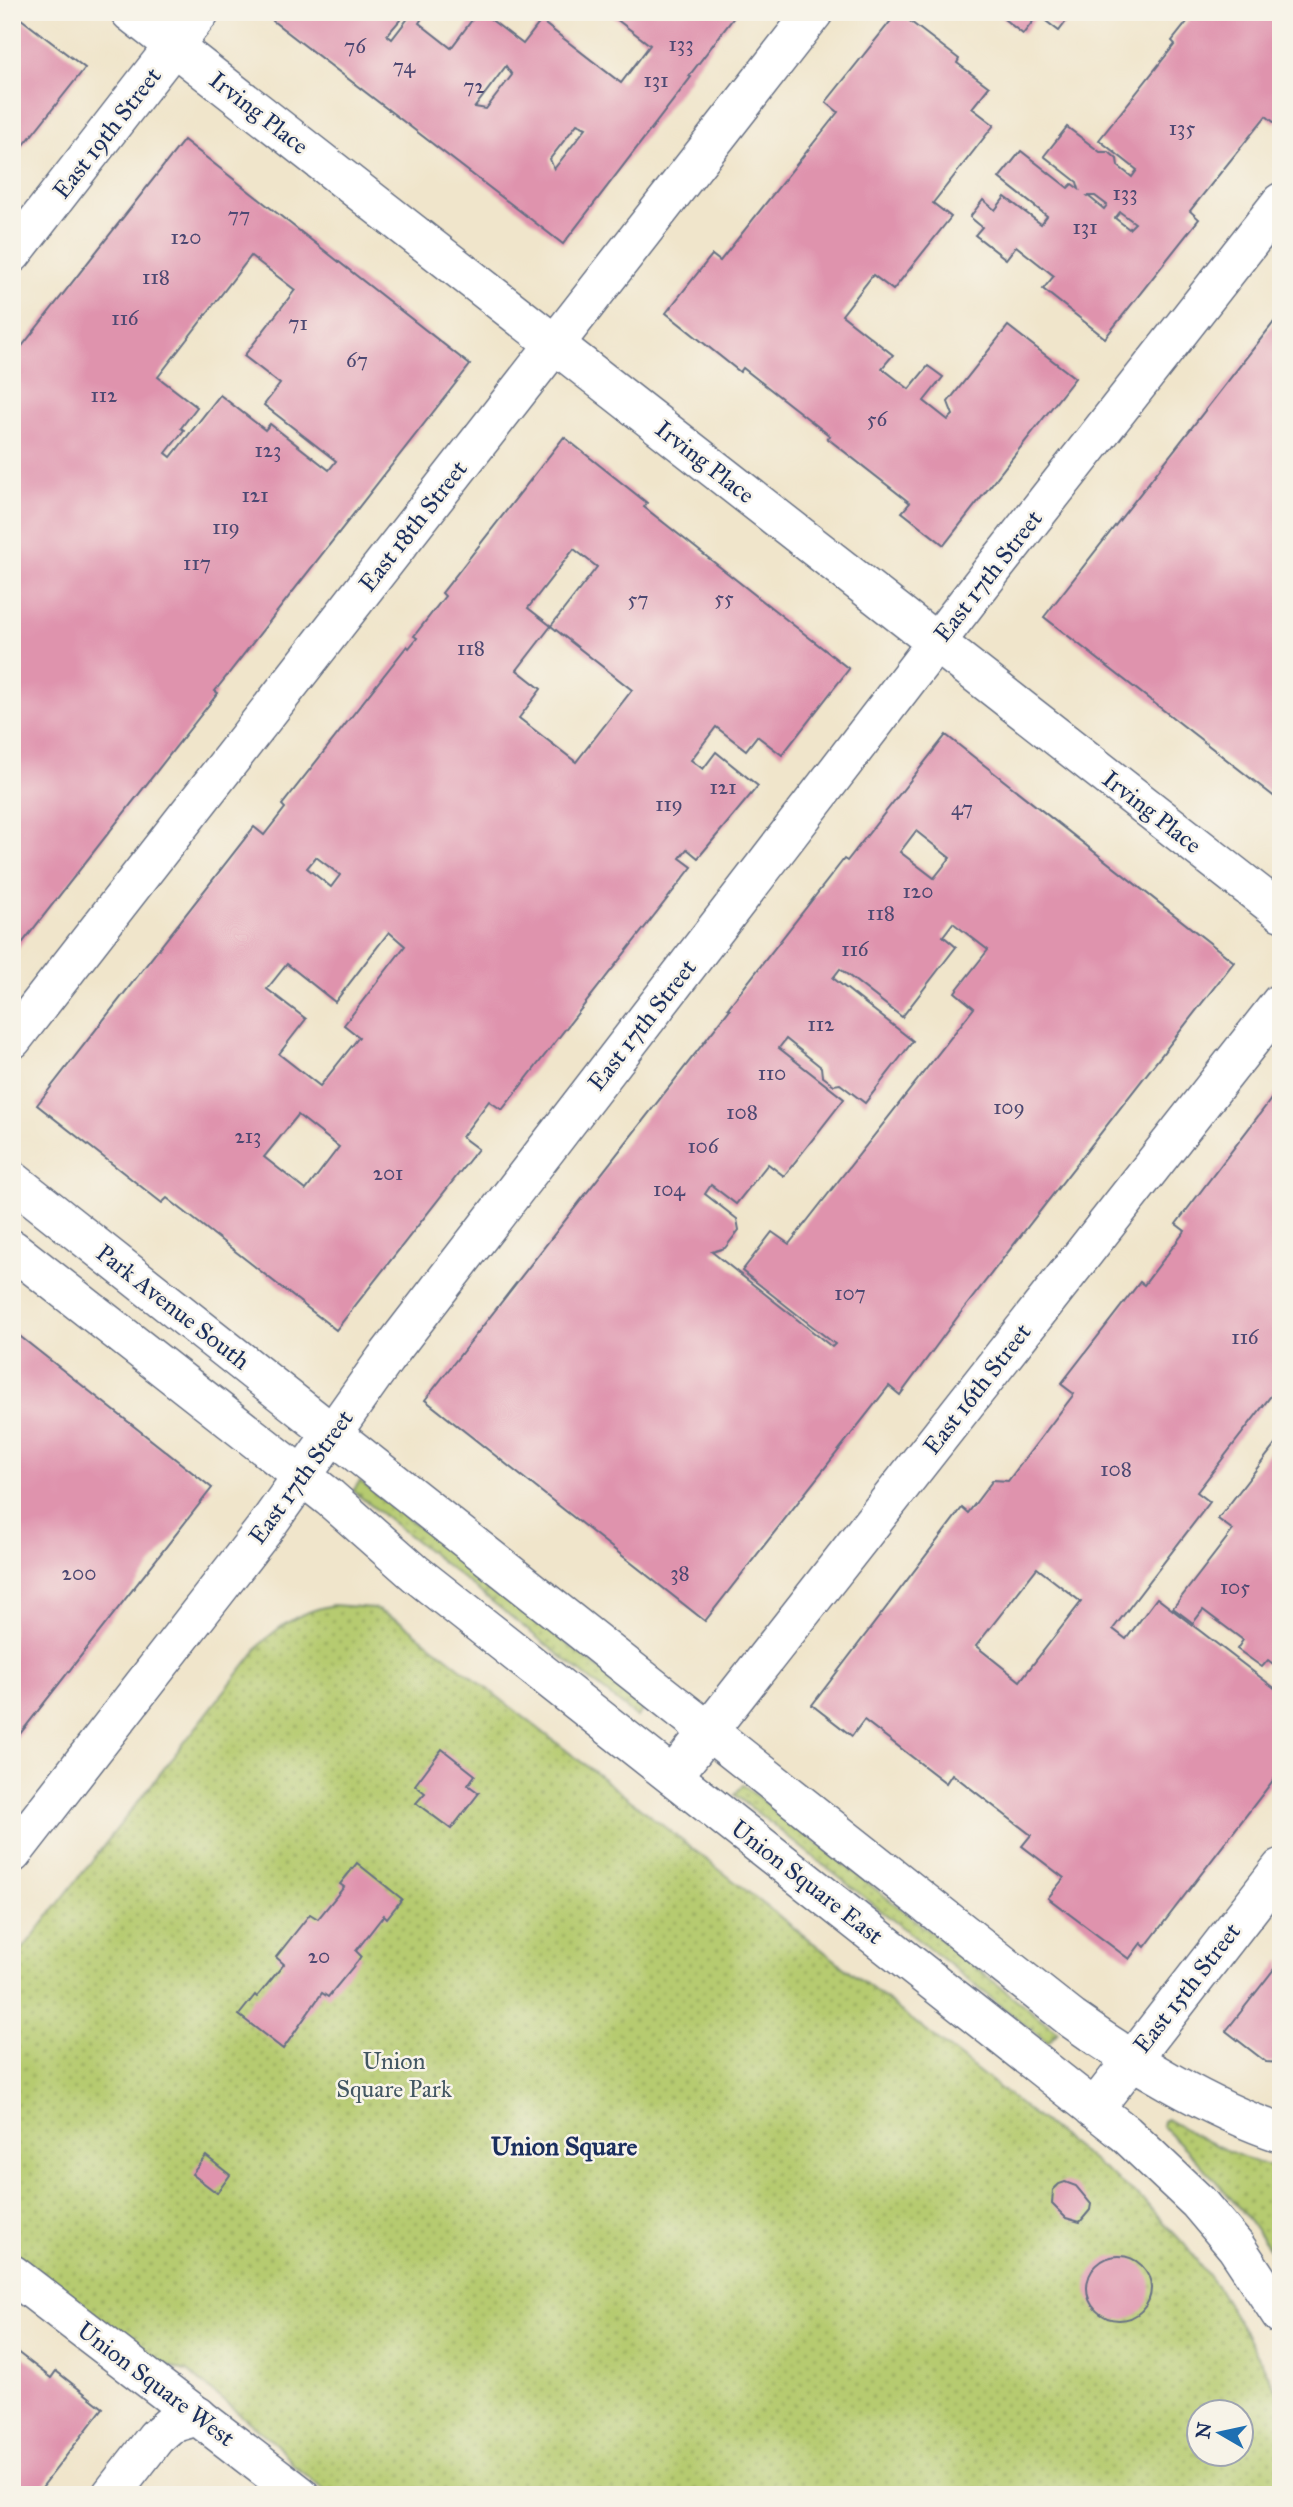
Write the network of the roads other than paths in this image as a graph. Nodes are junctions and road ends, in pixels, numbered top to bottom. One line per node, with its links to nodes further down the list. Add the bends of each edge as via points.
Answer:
1 (130, 12): 4 (street, Irving Place)
2 (200, 12): 4 (street, East 19th Street)
3 (814, 12): 7 (street, East 18th Street)
4 (174, 47): 6 (street, East 19th Street); 7 (street, Irving Place)
5 (1281, 202): 8 (street, East 17th Street)
6 (12, 254)
7 (556, 345): 8 (street, Irving Place); 11 (street, East 18th Street)
8 (936, 643): 9 (street, Irving Place); 14 (street, East 17th Street)
9 (1281, 912)
10 (1281, 1002): 16 (street, East 16th Street)
11 (12, 1040)
12 (12, 1180): 14 (street, Park Avenue South)
13 (12, 1249): 15 (street)
14 (332, 1434): 15 (street, East 17th Street); 16 (street)
15 (303, 1476): 17 (street, Union Square East, via 415,1573); 18 (street, East 17th Street)
16 (708, 1732): 17 (street, East 16th Street); 20 (street, via 1072,2019)
17 (674, 1776): 21 (street, Union Square East)
18 (12, 1854)
19 (1281, 1868): 20 (street, East 15th Street)
20 (1133, 2058): 21 (street, East 15th Street); 22 (street, via 1225,2111)
21 (1094, 2109): 24 (street, Union Square East, via 1198,2202 1236,2247)
22 (1281, 2133)
23 (12, 2274): 25 (street, Union Square West)
24 (1281, 2315)
25 (198, 2416): 26 (street, via 171,2424 156,2437); 27 (street, Union Square West)
26 (111, 2495)
27 (300, 2495)

